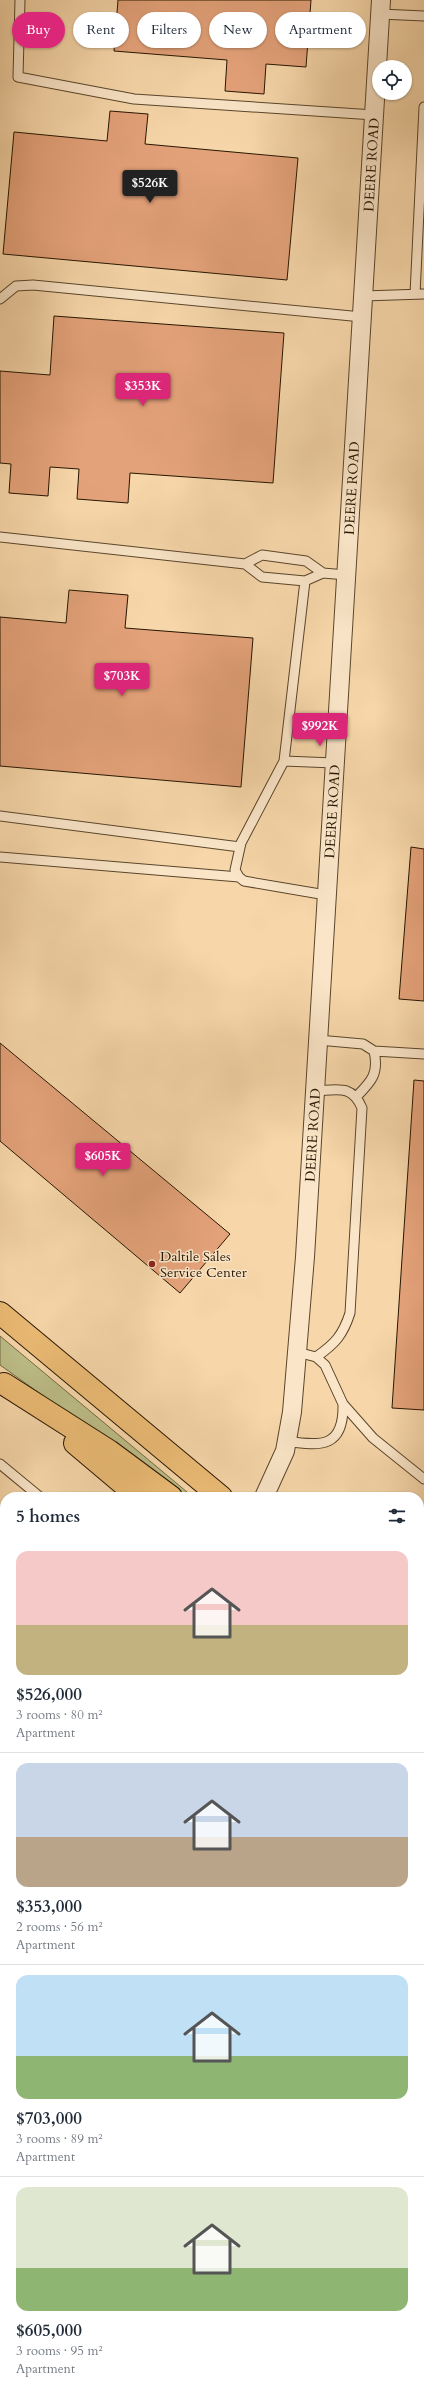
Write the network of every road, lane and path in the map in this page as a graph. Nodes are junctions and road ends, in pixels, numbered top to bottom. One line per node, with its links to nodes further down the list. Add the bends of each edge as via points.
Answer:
1 (20, 0): 5 (lane, via 18,77 134,99)
2 (380, 7): 3 (lane); 5 (street, DEERE ROAD)
3 (424, 16)
4 (424, 107): 6 (lane)
5 (374, 115): 7 (street, DEERE ROAD)
6 (420, 294): 7 (lane)
7 (363, 296): 9 (street, DEERE ROAD)
8 (0, 299): 9 (lane, via 16,286 34,285)
9 (362, 317): 13 (street, DEERE ROAD)
10 (0, 537): 11 (lane)
11 (245, 564): 12 (lane, via 262,555 306,561); 14 (lane, via 262,577)
12 (323, 573): 13 (lane); 14 (lane)
13 (346, 575): 16 (street, DEERE ROAD)
14 (305, 582): 15 (lane)
15 (284, 761): 16 (lane); 18 (lane)
16 (334, 764): 21 (street, DEERE ROAD)
17 (0, 816): 18 (lane)
18 (240, 848): 20 (lane, via 235,870)
19 (0, 857): 20 (lane)
20 (239, 877): 21 (lane, via 244,881)
21 (326, 895): 22 (street, DEERE ROAD)
22 (318, 1040): 23 (lane, via 363,1044); 25 (street, DEERE ROAD)
23 (374, 1051): 24 (lane); 26 (lane, via 378,1065 370,1083)
24 (424, 1054)
25 (315, 1091): 26 (lane, via 346,1090); 28 (street, DEERE ROAD)
26 (358, 1096): 29 (lane, via 362,1108 350,1313 344,1331 330,1348)
27 (0, 1313): 38 (main road)
28 (297, 1352): 29 (lane); 32 (street, DEERE ROAD, via 292,1412)
29 (316, 1357): 31 (lane, via 325,1365)
30 (2, 1382): 36 (main road); 37 (main road, via 109,1451)
31 (343, 1404): 32 (lane, via 343,1422 329,1441 314,1446); 34 (lane, via 373,1438)
32 (286, 1441): 39 (street, DEERE ROAD, via 277,1472)
33 (0, 1464): 35 (lane)
34 (424, 1479)
35 (34, 1492)
36 (133, 1492)
37 (165, 1492)
38 (215, 1492)
39 (267, 1492)

